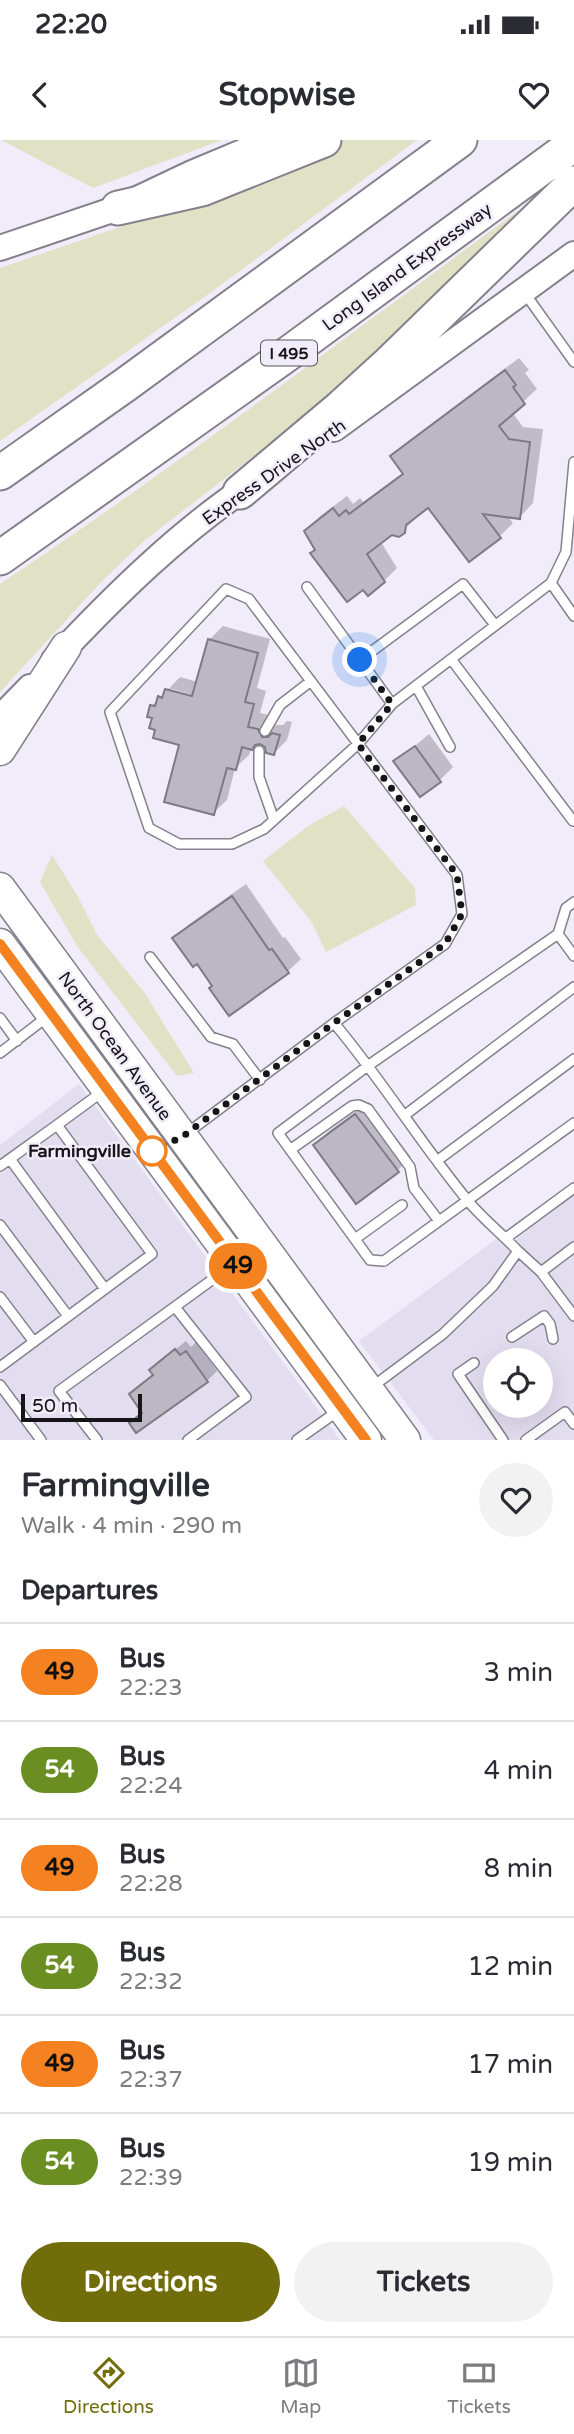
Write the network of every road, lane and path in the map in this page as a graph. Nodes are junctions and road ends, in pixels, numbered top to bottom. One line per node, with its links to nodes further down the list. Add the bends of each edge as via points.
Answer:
1 (271, 140): 6 (main road)
2 (324, 140): 6 (highway, via 202,189)
3 (460, 140): 12 (highway)
4 (574, 144): 16 (highway, Long Island Expressway / I 495)
5 (574, 183): 14 (highway, via 341,407)
6 (118, 208): 7 (main road)
7 (0, 248)
8 (574, 254): 9 (main road, Express Drive North)
9 (523, 291): 10 (lane); 14 (main road, Express Drive North, via 362,410)
10 (574, 362)
11 (574, 462): 13 (lane)
12 (0, 473)
13 (573, 479): 15 (lane)
14 (240, 492): 21 (main road, Express Drive North, via 133,579)
15 (571, 532): 17 (lane)
16 (0, 558)
17 (551, 583): 19 (lane); 20 (lane)
18 (307, 587): 23 (lane)
19 (574, 616)
20 (495, 625): 22 (lane); 23 (lane, via 463,584)
21 (66, 647): 27 (main road, Express Drive North); 31 (highway)
22 (451, 659): 25 (lane); 34 (lane)
23 (360, 660): 26 (lane)
24 (311, 681): 28 (lane, via 281,705); 29 (lane); 33 (lane, via 249,599 226,589 110,712 149,828 179,844 232,844)
25 (416, 685): 26 (lane); 30 (lane)
26 (392, 704): 29 (lane)
27 (0, 718)
28 (265, 731)
29 (358, 744): 33 (lane); 46 (lane, via 457,875 462,914 445,944)
30 (450, 747)
31 (0, 750)
32 (259, 751): 33 (lane, via 259,777)
33 (274, 820)
34 (573, 821)
35 (0, 867): 43 (highway)
36 (0, 888): 43 (highway, North Ocean Avenue)
37 (574, 902): 38 (lane, via 566,908)
38 (558, 934): 40 (lane); 50 (lane)
39 (0, 944): 44 (highway, North Ocean Avenue)
40 (574, 956)
41 (150, 957): 51 (lane, via 211,1037 233,1044)
42 (574, 987): 53 (lane)
43 (77, 993): 56 (highway, North Ocean Avenue)
44 (51, 1014): 47 (lane); 52 (highway, North Ocean Avenue)
45 (0, 1018): 47 (lane)
46 (334, 1023): 50 (lane); 51 (lane)
47 (17, 1041): 48 (lane)
48 (0, 1054)
49 (574, 1059): 59 (lane)
50 (369, 1065): 53 (lane); 57 (lane, via 278,1133)
51 (260, 1080): 56 (lane)
52 (106, 1089): 55 (lane); 70 (highway, North Ocean Avenue)
53 (405, 1115): 59 (lane)
54 (574, 1123): 62 (lane)
55 (57, 1125): 58 (lane); 72 (lane, via 152,1254)
56 (182, 1137): 70 (highway, North Ocean Avenue)
57 (290, 1150): 64 (lane, via 352,1106 368,1109 410,1167 414,1188); 67 (lane)
58 (10, 1158): 60 (lane); 72 (lane)
59 (438, 1160): 62 (lane)
60 (0, 1166)
61 (574, 1188): 66 (lane)
62 (467, 1200): 64 (lane); 66 (lane)
63 (402, 1205): 67 (lane)
64 (439, 1221): 67 (lane, via 384,1261 370,1259)
65 (0, 1225): 75 (lane)
66 (506, 1238): 69 (lane)
67 (355, 1239)
68 (574, 1247): 71 (lane)
69 (518, 1251): 71 (lane); 85 (lane, via 493,1286 443,1334)
70 (248, 1254): 74 (lane); 85 (highway, North Ocean Avenue)
71 (541, 1272): 76 (lane)
72 (105, 1289): 75 (lane)
73 (0, 1297): 81 (lane)
74 (175, 1307): 88 (lane, via 59,1391); 89 (lane, via 247,1397)
75 (68, 1316): 81 (lane)
76 (574, 1316)
77 (550, 1324): 78 (lane); 79 (lane, via 544,1316); 80 (lane)
78 (562, 1332)
79 (512, 1337)
80 (553, 1339)
81 (34, 1342): 83 (lane)
82 (474, 1363): 93 (lane, via 457,1374)
83 (0, 1367)
84 (0, 1385): 87 (lane)
85 (355, 1399): 90 (lane); 91 (highway, North Ocean Avenue); 92 (highway, North Ocean Avenue)
86 (574, 1424): 94 (lane, via 565,1412)
87 (41, 1440)
88 (97, 1440)
89 (188, 1440)
90 (297, 1440)
91 (366, 1440)
92 (405, 1440)
93 (503, 1440)
94 (526, 1440)

